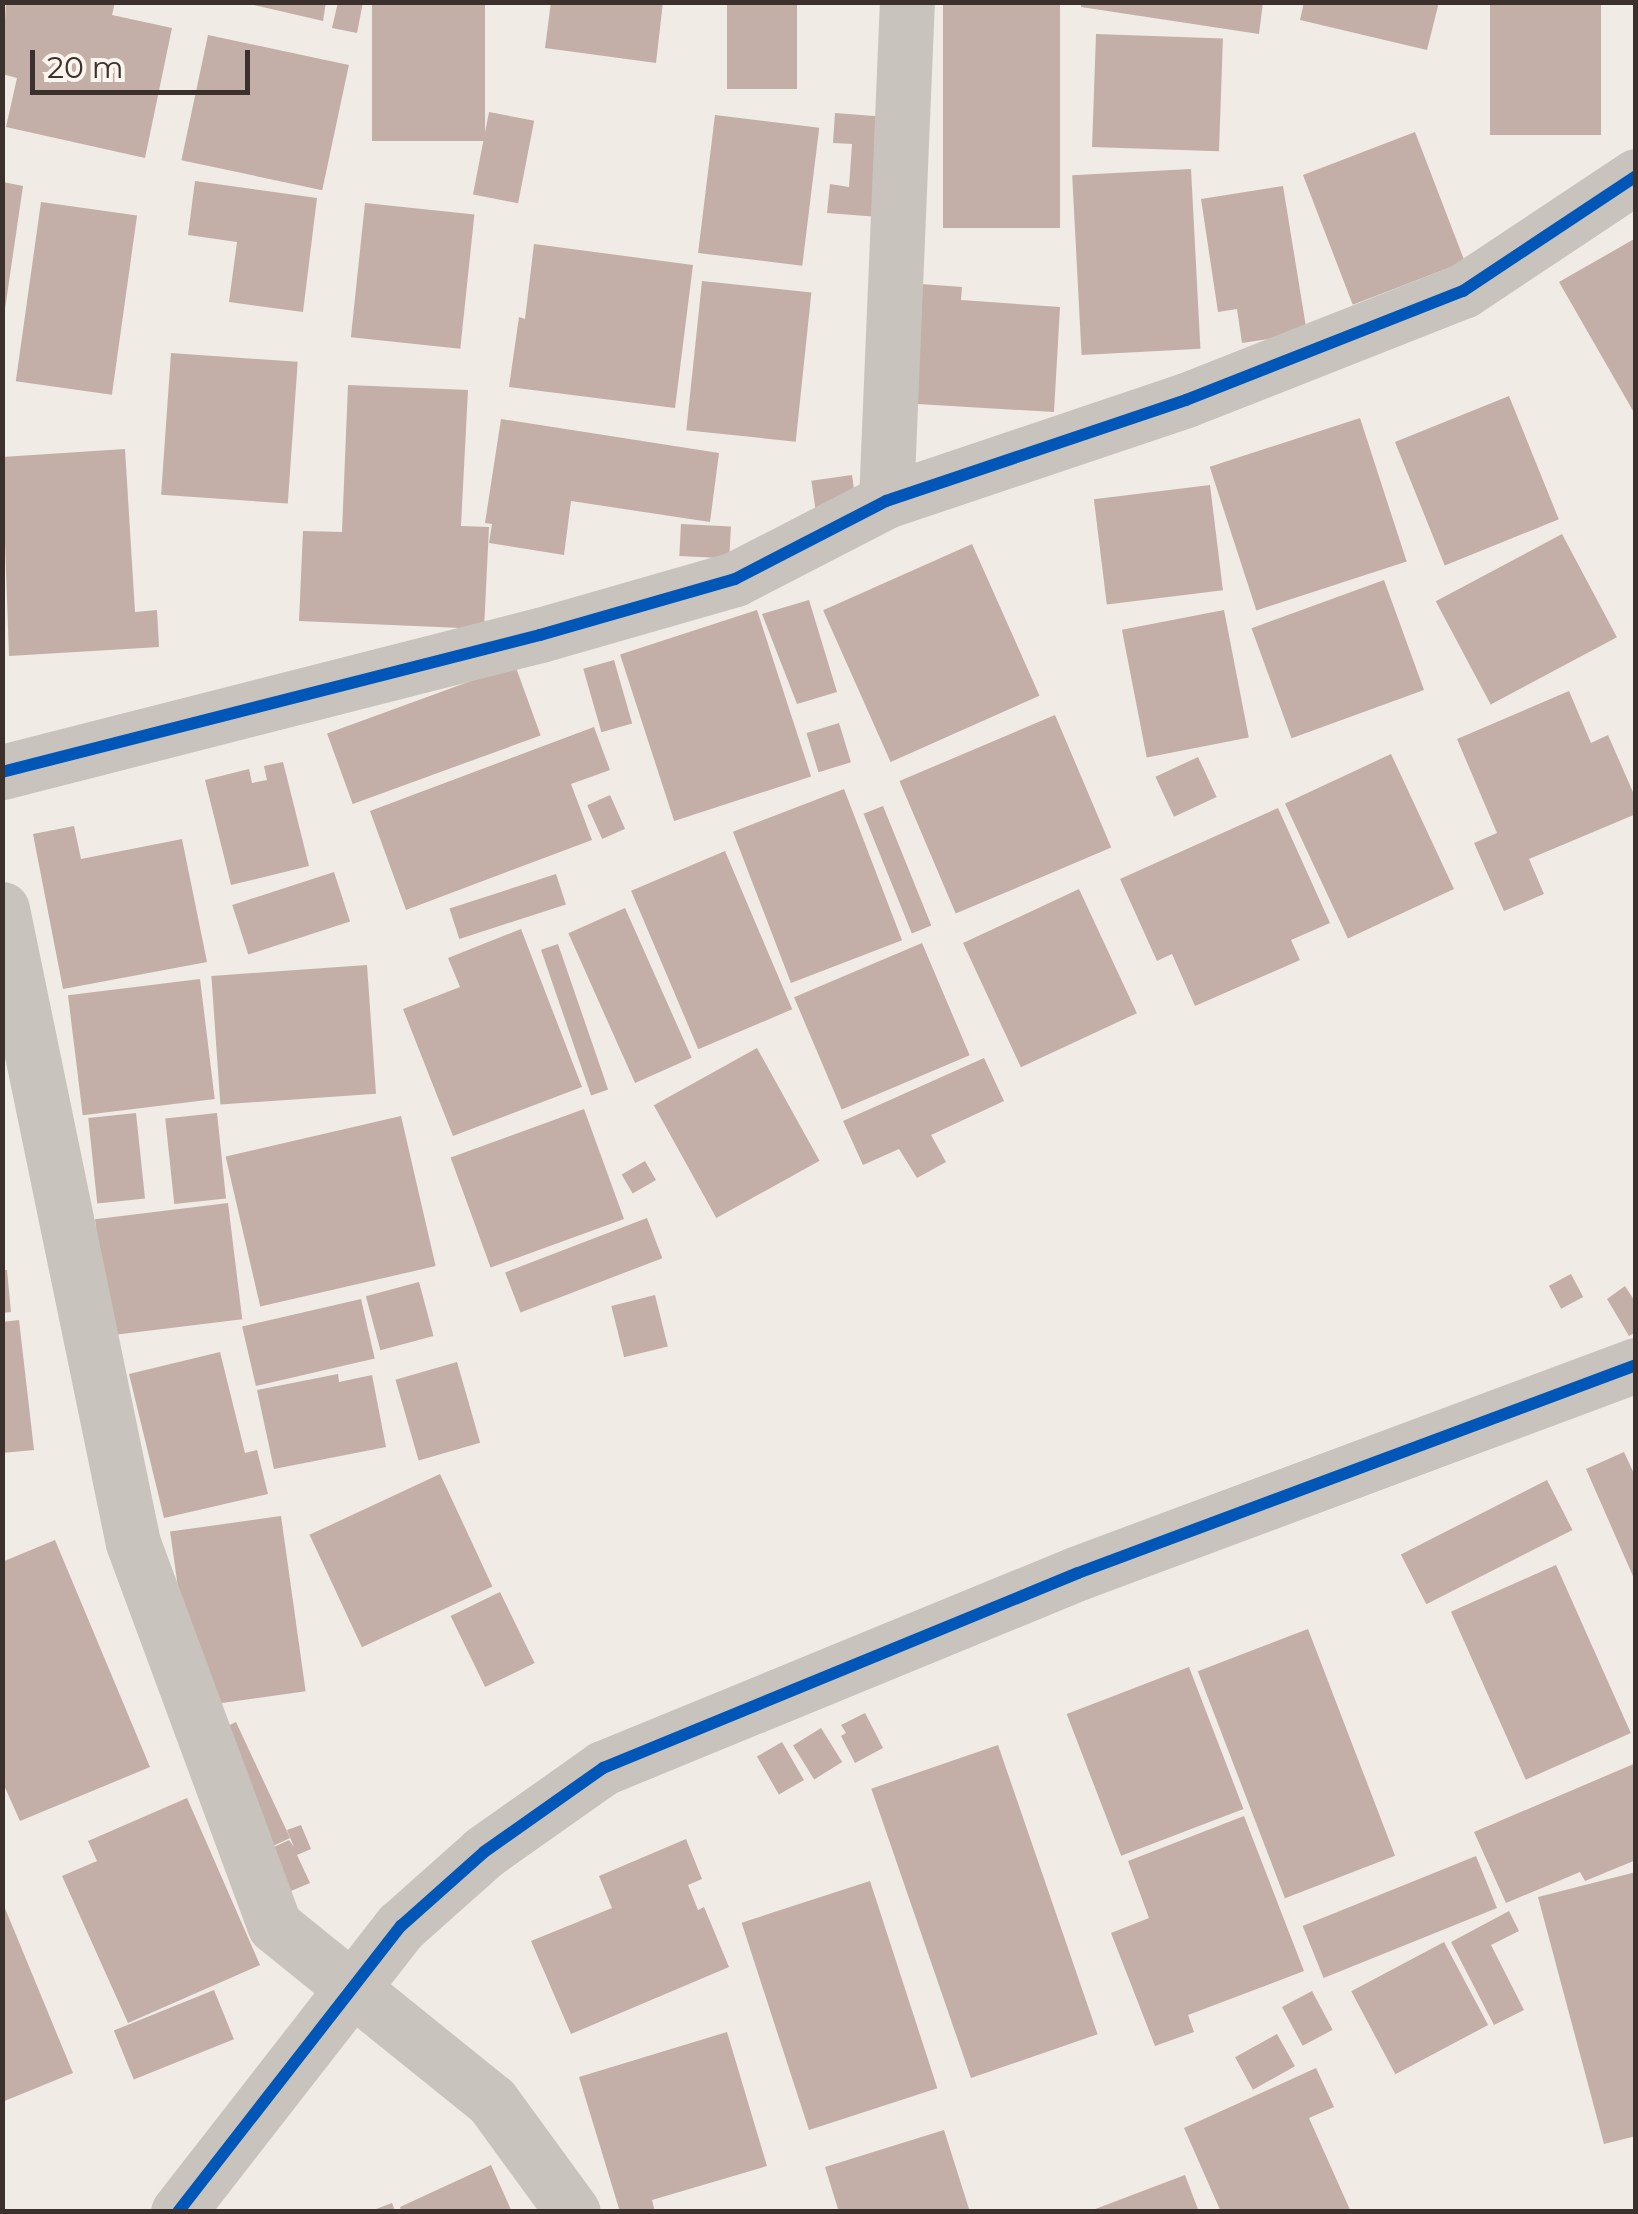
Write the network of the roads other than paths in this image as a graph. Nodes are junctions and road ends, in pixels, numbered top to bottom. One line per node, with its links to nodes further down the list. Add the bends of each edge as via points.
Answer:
1 (907, 2): 3 (street)
2 (1636, 176): 3 (street, via 1463,291 1186,400)
3 (886, 501): 4 (street, via 735,579 540,636)
4 (2, 772)
5 (2, 909): 7 (street, via 132,1543 275,1926)
6 (1636, 1365): 7 (street, via 1078,1573 603,1768 484,1852 401,1926)
7 (350, 1986): 8 (street); 9 (street, via 492,2101)
8 (178, 2212)
9 (573, 2212)

